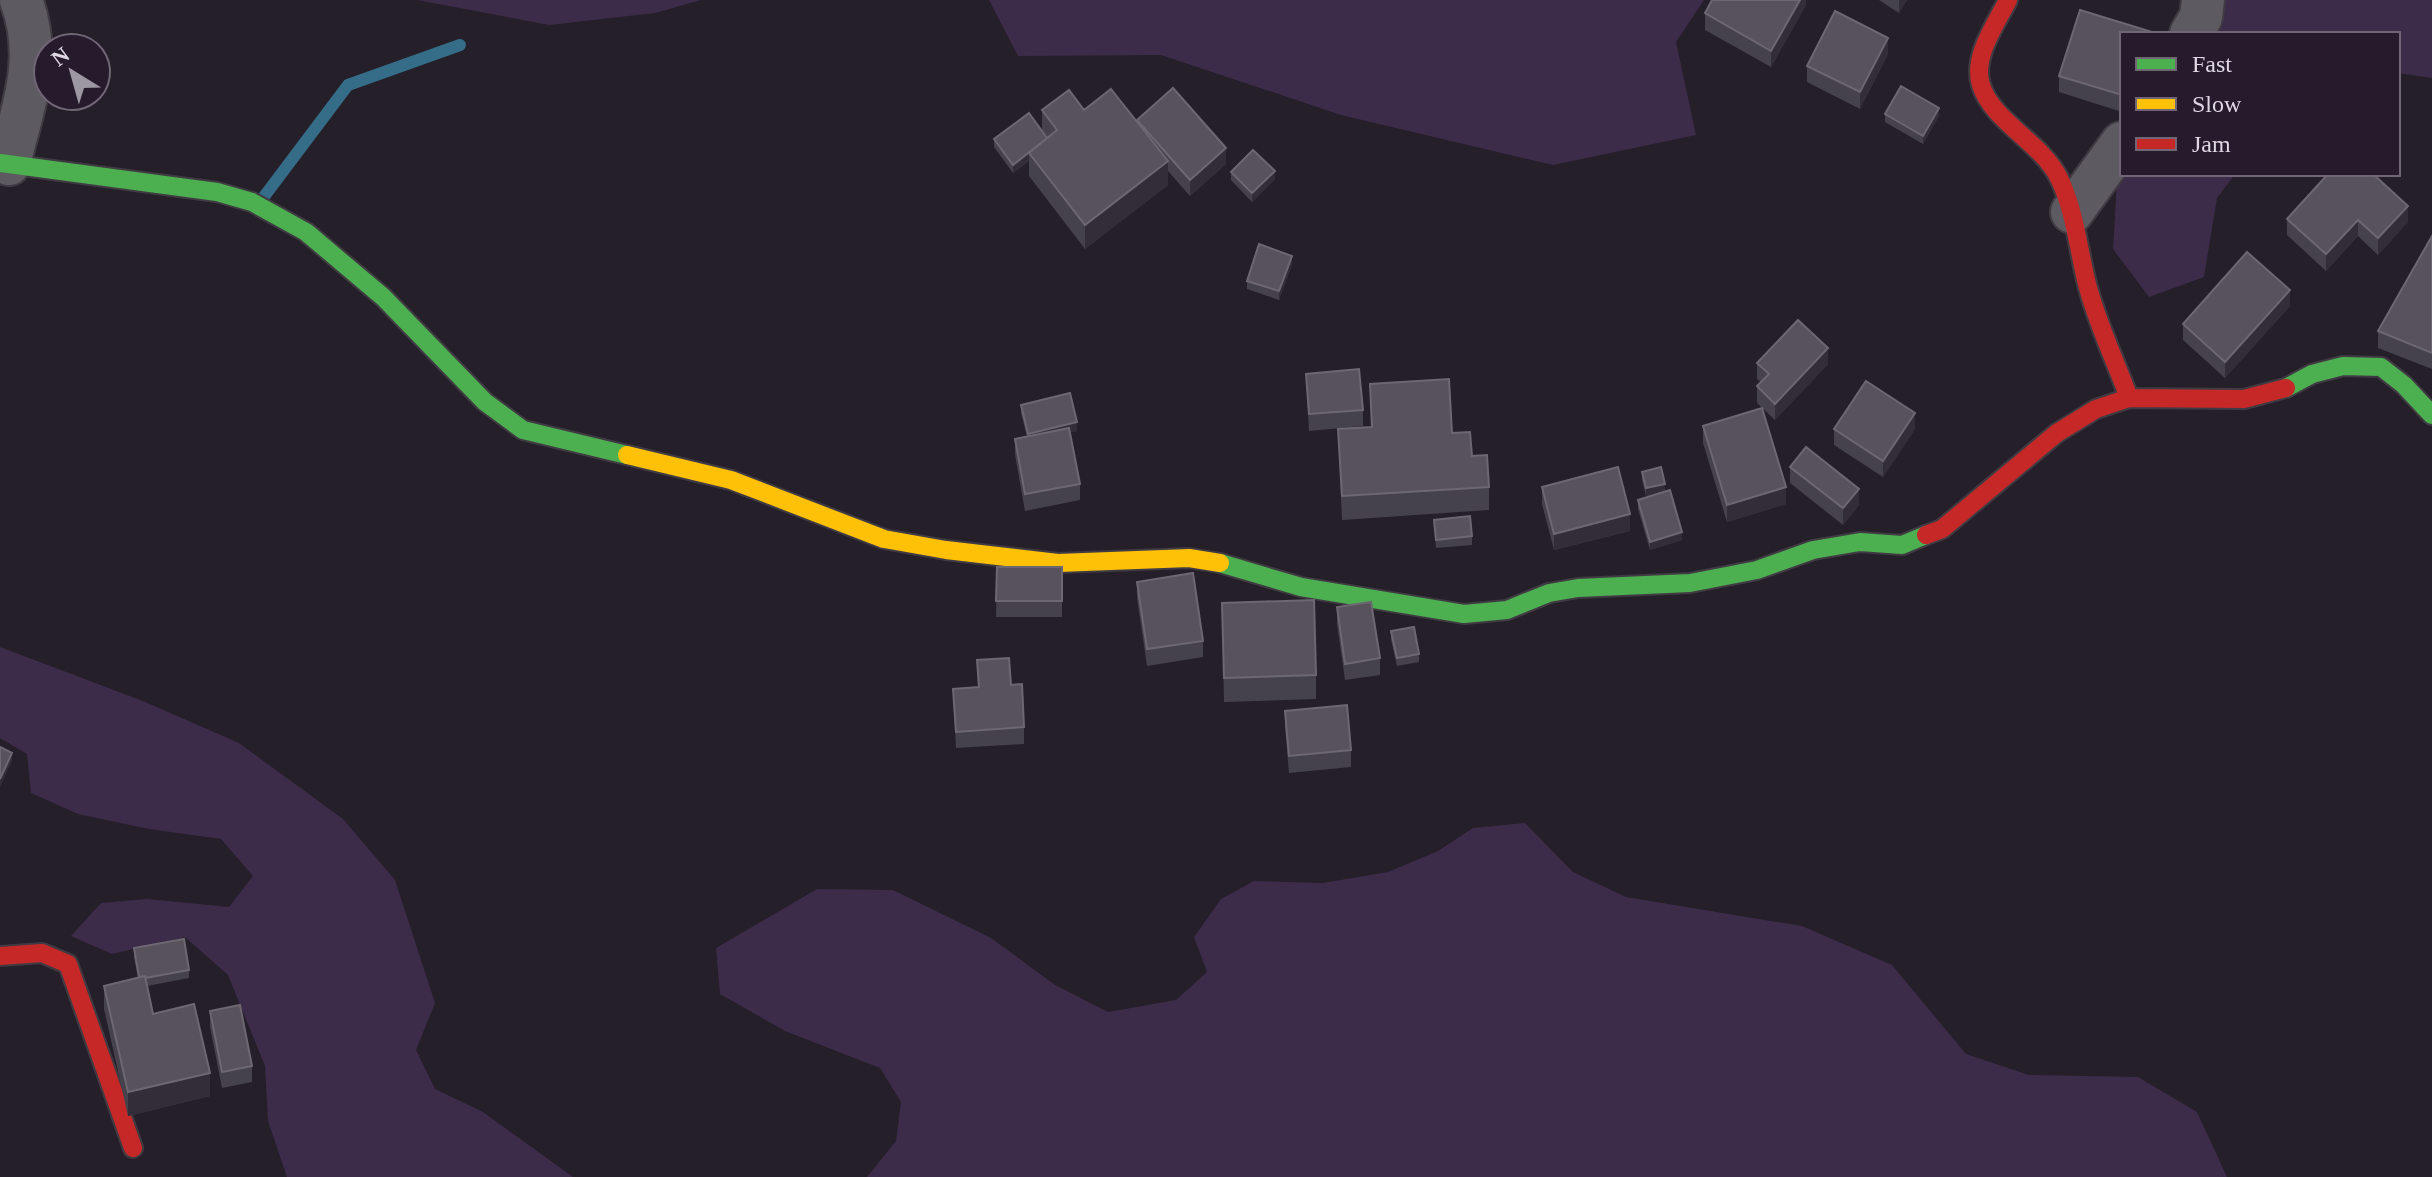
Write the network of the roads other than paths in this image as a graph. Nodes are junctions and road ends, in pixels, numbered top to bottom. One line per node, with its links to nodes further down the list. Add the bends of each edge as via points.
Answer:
1 (21, 0): 6 (street, via 30,25 31,75)
2 (2008, 0): 7 (street, via 1980,61 1981,85 1991,103 2053,167)
3 (2203, 0): 4 (street)
4 (2192, 32)
5 (2120, 146): 7 (street)
6 (5, 164): 8 (street, via 217,192 252,202 317,241 383,297 485,402 523,430 731,480 884,539 1058,563 1189,558 1236,566 1301,587 1464,614 1507,610 1578,588 1690,583 1860,542 1902,545 1942,529 2057,433 2096,409)
7 (2072, 212): 8 (street, via 2087,286)
8 (2129, 398): 9 (street, via 2244,399 2279,392 2312,374 2343,366 2381,367)
9 (2432, 415)
10 (0, 956): 11 (street, via 42,953 68,964)
11 (133, 1148)

